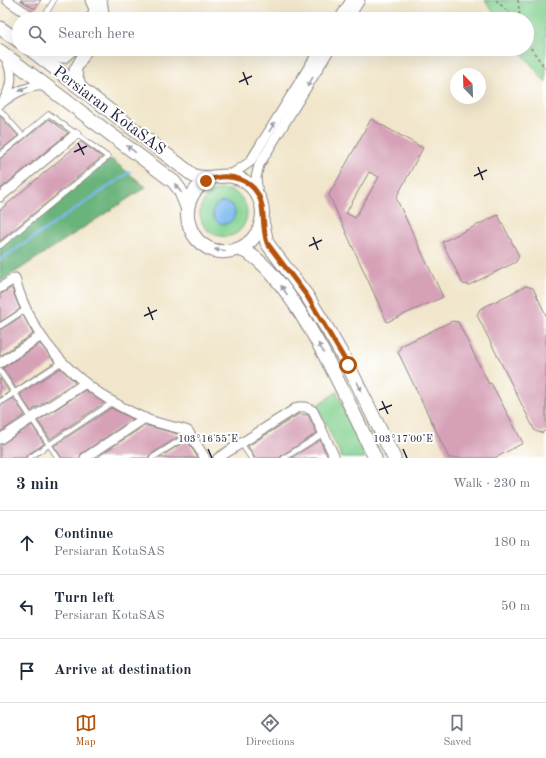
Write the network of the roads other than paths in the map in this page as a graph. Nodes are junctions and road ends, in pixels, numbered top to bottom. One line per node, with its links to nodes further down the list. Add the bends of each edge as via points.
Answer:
1 (7, 0): 7 (street)
2 (54, 0): 8 (lane)
3 (91, 0): 9 (street)
4 (101, 0): 10 (street)
5 (351, 0): 11 (street)
6 (360, 0): 12 (street)
7 (25, 12)
8 (47, 12)
9 (93, 12)
10 (103, 12)
11 (343, 12)
12 (352, 12)
13 (2, 28): 14 (main road)
14 (12, 36)
15 (2, 52): 22 (main road, Persiaran KotaSAS); 24 (street, via 9,64 12,78)
16 (39, 56): 21 (main road, Persiaran KotaSAS)
17 (66, 56): 21 (street)
18 (83, 56): 23 (street, via 75,70)
19 (316, 56): 28 (street, one-way to 19, via 252,160)
20 (326, 56): 30 (street, one-way to 30, via 259,166 256,177)
21 (41, 58): 23 (main road, Persiaran KotaSAS)
22 (48, 87): 24 (street, one-way to 24, via 32,86 13,95); 32 (main road, Persiaran KotaSAS, one-way to 22, via 184,196 174,182)
23 (81, 88): 29 (main road, Persiaran KotaSAS, via 194,176)
24 (1, 106): 26 (lane)
25 (76, 134): 26 (lane, via 48,114); 31 (street); 34 (lane, via 108,157)
26 (23, 136): 27 (lane)
27 (0, 155)
28 (229, 176): 29 (main road, Persiaran KotaSAS); 30 (main road, via 244,181)
29 (212, 178): 32 (main road, Persiaran KotaSAS, via 196,189)
30 (258, 195): 33 (main road, via 262,207)
31 (0, 198)
32 (187, 207): 35 (main road, Persiaran KotaSAS, one-way to 32, via 218,251 200,242 189,226)
33 (262, 220): 35 (main road, Persiaran KotaSAS, via 254,238); 64 (main road, one-way to 64, via 267,243 307,296 328,330)
34 (0, 246)
35 (238, 249): 63 (main road, one-way to 35, via 335,374 306,322 263,263 252,254)
36 (0, 288): 37 (street, via 15,278)
37 (26, 309): 38 (lane); 39 (street)
38 (0, 326)
39 (41, 336): 40 (street); 41 (street)
40 (62, 362): 43 (street); 44 (lane)
41 (0, 363)
42 (0, 371): 44 (lane)
43 (84, 384): 46 (street); 47 (street)
44 (15, 393): 45 (lane); 47 (lane)
45 (0, 402)
46 (113, 402): 48 (street); 53 (lane)
47 (32, 418): 51 (street); 53 (lane)
48 (145, 418): 50 (street, via 188,431); 56 (street)
49 (324, 433): 52 (street, via 313,411 306,407 298,407); 61 (lane); 62 (street)
50 (190, 434): 57 (lane); 58 (street)
51 (0, 439)
52 (241, 443): 59 (street); 60 (lane)
53 (49, 445): 54 (lane); 55 (lane)
54 (29, 458)
55 (58, 458)
56 (85, 458)
57 (152, 458)
58 (205, 458)
59 (218, 458)
60 (251, 458)
61 (284, 458)
62 (335, 458)
63 (375, 458)
64 (394, 458)

